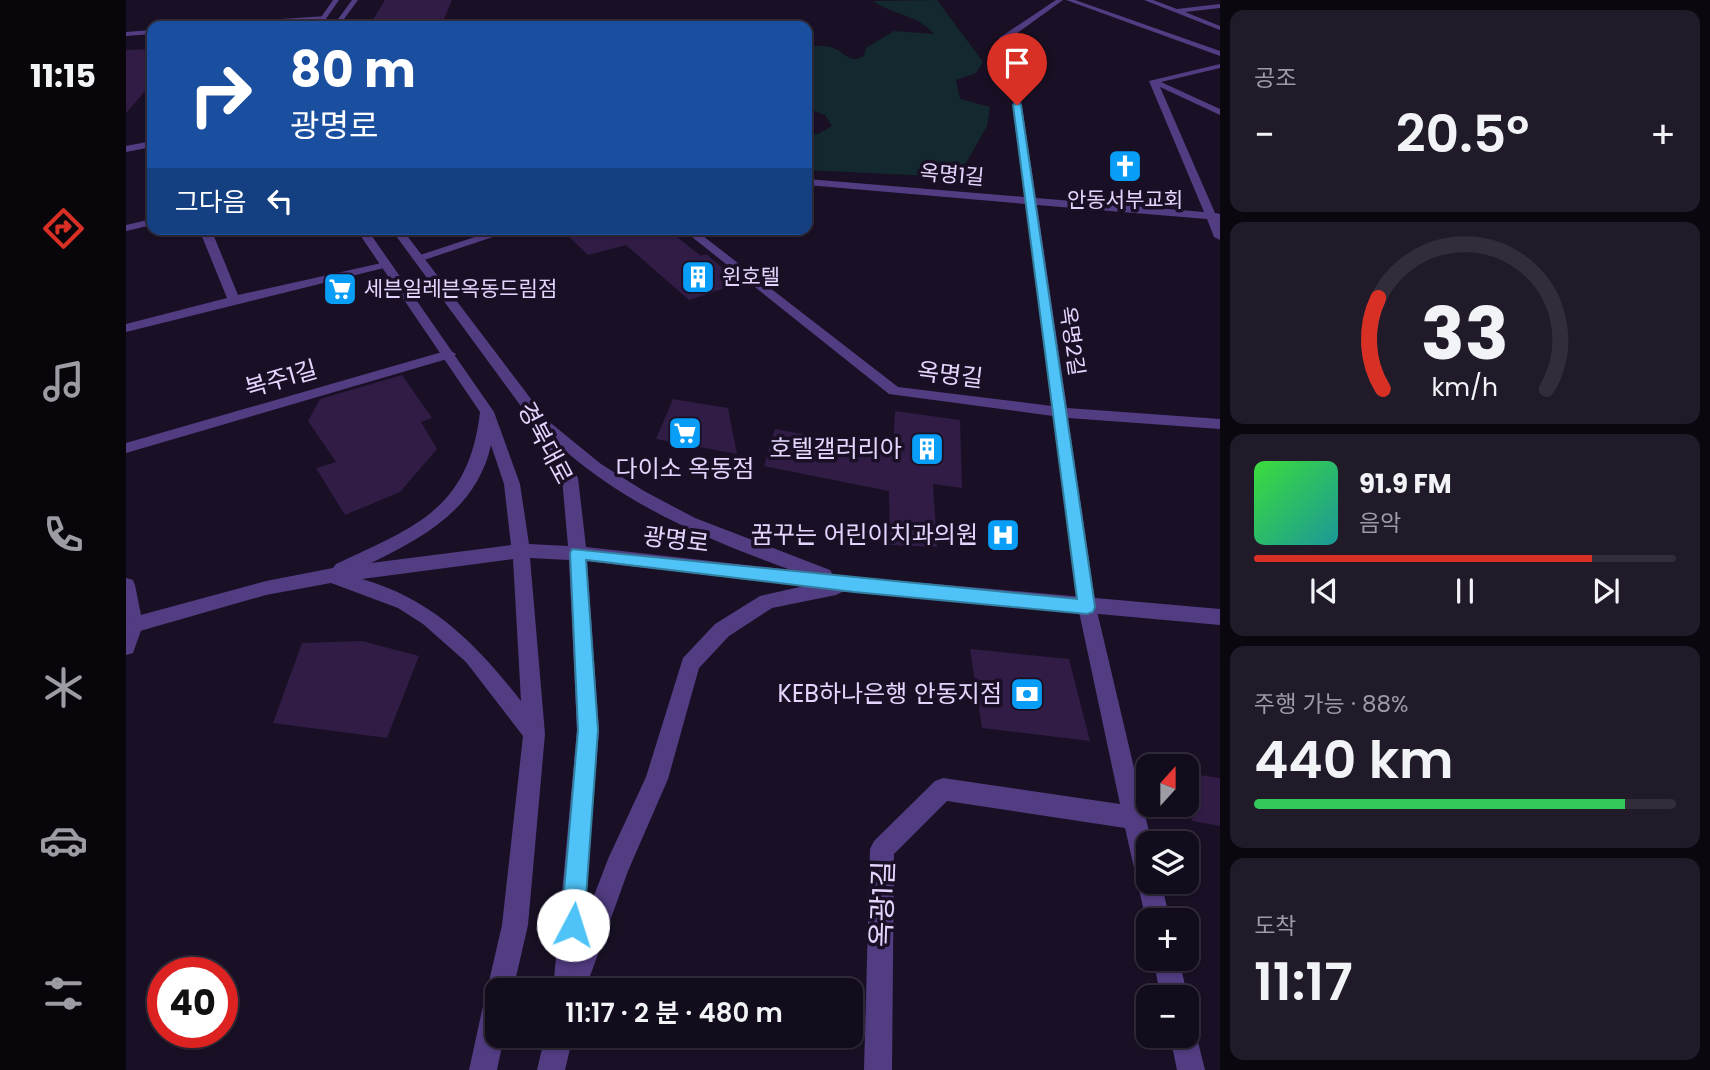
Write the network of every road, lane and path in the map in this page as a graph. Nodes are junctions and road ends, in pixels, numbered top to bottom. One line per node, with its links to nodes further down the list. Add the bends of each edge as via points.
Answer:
1 (336, 0): 8 (street)
2 (355, 0): 11 (street)
3 (1060, 0): 15 (street)
4 (1069, 0): 16 (street)
5 (1147, 0): 7 (street)
6 (1220, 6): 7 (street)
7 (1176, 11): 12 (street)
8 (325, 17): 9 (street); 10 (street)
9 (278, 21)
10 (322, 21)
11 (340, 21)
12 (1220, 28)
13 (147, 32): 14 (street)
14 (126, 34)
15 (1002, 40)
16 (1220, 54)
17 (1220, 66): 19 (street)
18 (1014, 81): 24 (street, 옥명2길)
19 (1153, 81): 20 (street); 25 (street)
20 (1220, 112)
21 (147, 145): 22 (street)
22 (126, 149)
23 (812, 182): 24 (street, 옥명1길)
24 (1030, 201): 25 (street, 옥명1길); 40 (street, 옥명2길)
25 (1216, 217): 33 (street)
26 (147, 223): 27 (street)
27 (126, 228)
28 (207, 235): 36 (street)
29 (365, 235): 35 (street, 경북대로)
30 (400, 235): 34 (street, 경북대로)
31 (492, 235): 34 (street)
32 (695, 235): 40 (street, 옥명길, via 894,391)
33 (1220, 237)
34 (417, 258): 41 (street, 경북대로)
35 (386, 266): 36 (street); 38 (street, 경북대로)
36 (234, 300): 37 (street)
37 (126, 328)
38 (449, 354): 39 (street, 경북대로); 43 (street, 복주1길)
39 (487, 412): 44 (street, 경북대로, via 512,484); 46 (street, via 485,446 466,492 418,530)
40 (1059, 412): 42 (street, 옥명길); 49 (street, 옥명2길)
41 (538, 418): 45 (street, 경북대로, via 570,478); 48 (street, via 610,478 654,505 729,541)
42 (1220, 424)
43 (126, 448)
44 (521, 551): 45 (street, 광명로); 46 (street, 광명로); 53 (street, 경북대로)
45 (578, 553): 48 (street, 광명로); 57 (street, 경북대로, via 588,730)
46 (327, 576): 51 (street, 광명로); 53 (street, via 369,586 436,619 466,646)
47 (126, 585): 51 (street)
48 (854, 585): 49 (street, 광명로); 58 (street, via 767,601 722,630 690,664 657,779 617,868)
49 (1087, 607): 50 (street, 광명로); 54 (street)
50 (1220, 617)
51 (129, 626): 52 (street)
52 (126, 647)
53 (534, 734): 56 (street, 경북대로, via 515,925)
54 (1134, 818): 55 (street); 64 (street, 옥광1길, via 943,789 908,823 882,849)
55 (1137, 831)
56 (503, 978)
57 (567, 978)
58 (576, 978)
59 (488, 1048): 62 (street)
60 (556, 1048): 63 (street)
61 (1186, 1048): 65 (street)
62 (483, 1070)
63 (551, 1070)
64 (878, 1070)
65 (1191, 1070)

